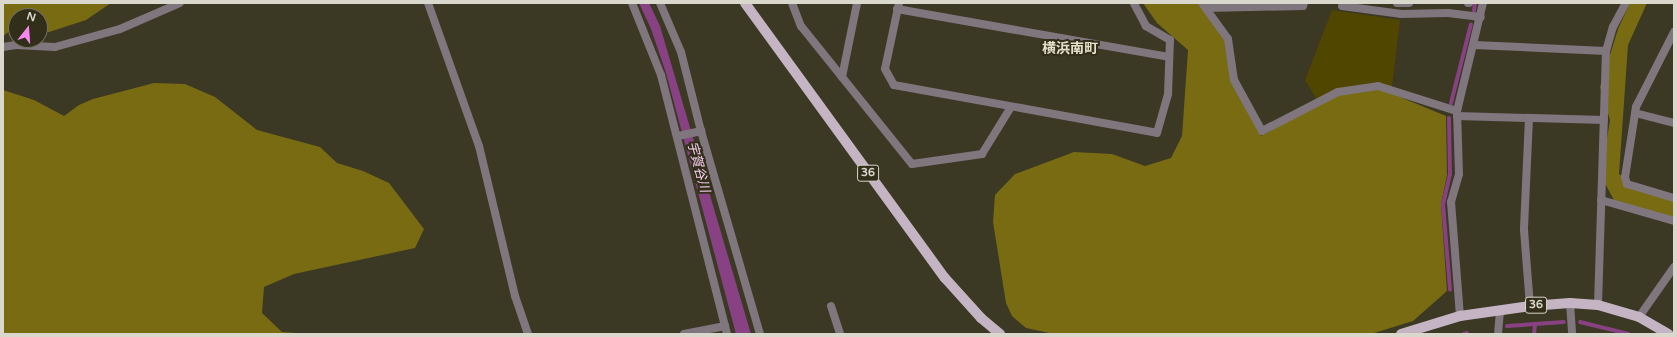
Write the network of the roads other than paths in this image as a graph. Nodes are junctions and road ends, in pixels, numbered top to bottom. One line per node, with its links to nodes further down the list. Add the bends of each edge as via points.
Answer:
1 (180, 3): 20 (street, via 120,29 55,47)
2 (428, 3): 44 (street, via 478,146 515,296)
3 (632, 3): 31 (street, via 661,75)
4 (660, 3): 30 (street, via 681,52)
5 (745, 3): 48 (main road, 36, via 945,278)
6 (792, 3): 23 (street, via 801,26)
7 (858, 3): 23 (street)
8 (1134, 3): 22 (street, via 1146,26 1170,40)
9 (1304, 3): 15 (street, via 1303,6)
10 (1397, 3): 11 (street)
11 (1409, 3)
12 (1483, 3): 17 (street)
13 (1626, 3): 21 (street, via 1613,27)
14 (898, 6): 22 (street); 24 (street, via 884,69 894,85)
15 (1204, 6): 25 (street, via 1228,39 1234,80 1262,130 1338,92 1378,86)
16 (1342, 6): 17 (street, via 1401,14 1448,13)
17 (1481, 17): 19 (street)
18 (1674, 32): 26 (street)
19 (1474, 45): 21 (street); 25 (street)
20 (3, 47)
21 (1606, 51): 28 (street)
22 (1169, 57): 24 (street, via 1168,94 1157,133)
23 (842, 77): 24 (street, via 912,164 982,154)
24 (1011, 107)
25 (1457, 113): 27 (street); 41 (street, via 1459,174 1451,202)
26 (1635, 113): 29 (street); 32 (street, via 1627,184)
27 (1529, 118): 28 (street); 39 (street, via 1524,230)
28 (1604, 120): 33 (street)
29 (1674, 123)
30 (700, 131): 31 (street); 46 (street)
31 (679, 136): 43 (street)
32 (1674, 198)
33 (1601, 200): 34 (street); 37 (street)
34 (1674, 221)
35 (1674, 267): 42 (street)
36 (1570, 303): 37 (main road, 36); 39 (main road, 36); 51 (street)
37 (1598, 304): 42 (main road, 36)
38 (831, 306): 47 (street)
39 (1530, 306): 40 (main road, 36)
40 (1500, 311): 41 (main road, 36); 50 (street)
41 (1460, 316): 49 (main road, 36)
42 (1639, 317): 52 (main road, 36)
43 (726, 330): 45 (street)
44 (528, 334)
45 (684, 334)
46 (760, 334)
47 (840, 334)
48 (1000, 334)
49 (1401, 334)
50 (1498, 334)
51 (1573, 334)
52 (1668, 334)

